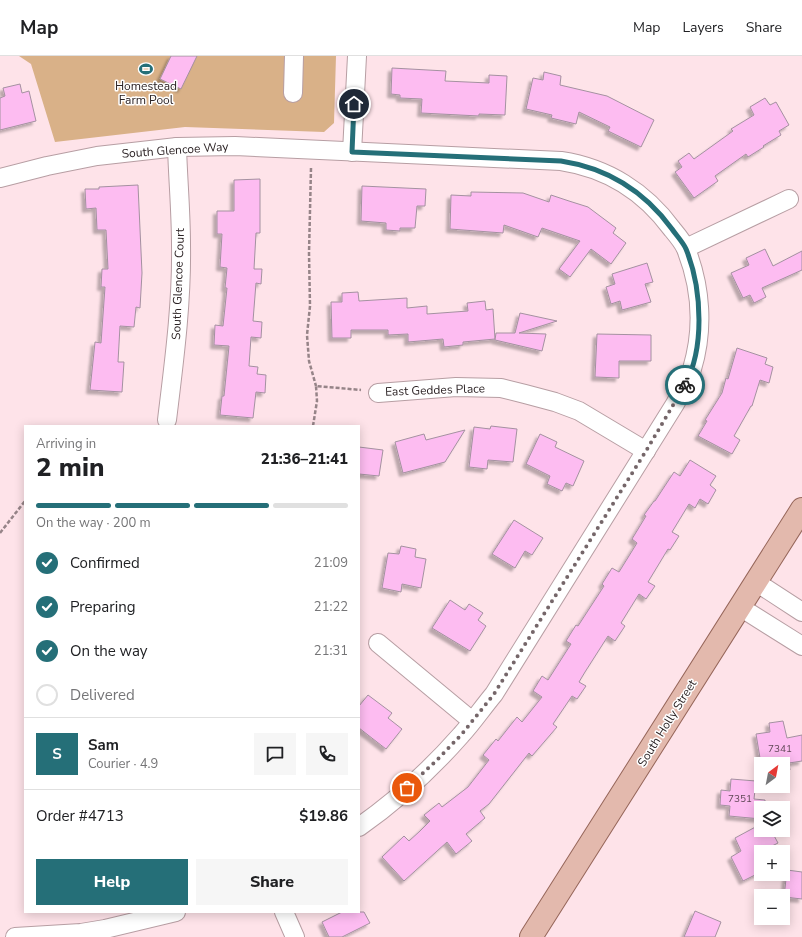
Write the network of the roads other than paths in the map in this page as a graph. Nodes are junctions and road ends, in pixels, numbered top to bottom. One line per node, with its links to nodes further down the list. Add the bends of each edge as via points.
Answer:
1 (294, 56): 3 (street)
2 (357, 56): 5 (street)
3 (293, 92)
4 (177, 147): 5 (street, South Glencoe Way, via 235,146); 6 (street, South Glencoe Way, via 98,156); 10 (street, South Glencoe Court, via 181,245 180,297)
5 (352, 152): 8 (street, South Glencoe Way, via 576,163 607,174 634,190 663,216)
6 (0, 178)
7 (789, 199): 8 (street)
8 (686, 248): 11 (street, via 697,288 699,334 692,369 686,383)
9 (378, 393): 11 (street, East Geddes Place, via 456,387 501,388 579,411)
10 (167, 420)
11 (646, 451): 18 (street, via 507,674)
12 (802, 509): 13 (main road, South Holly Street)
13 (756, 582): 14 (main road, South Holly Street); 15 (street)
14 (740, 607): 17 (street); 26 (main road, South Holly Street)
15 (802, 612)
16 (378, 642): 18 (street)
17 (802, 646)
18 (472, 721): 19 (street, via 437,760)
19 (360, 825)
20 (169, 913): 24 (street, via 82,933)
21 (284, 913): 25 (street)
22 (0, 937): 23 (street)
23 (3, 937)
24 (15, 937)
25 (295, 937)
26 (531, 937)

